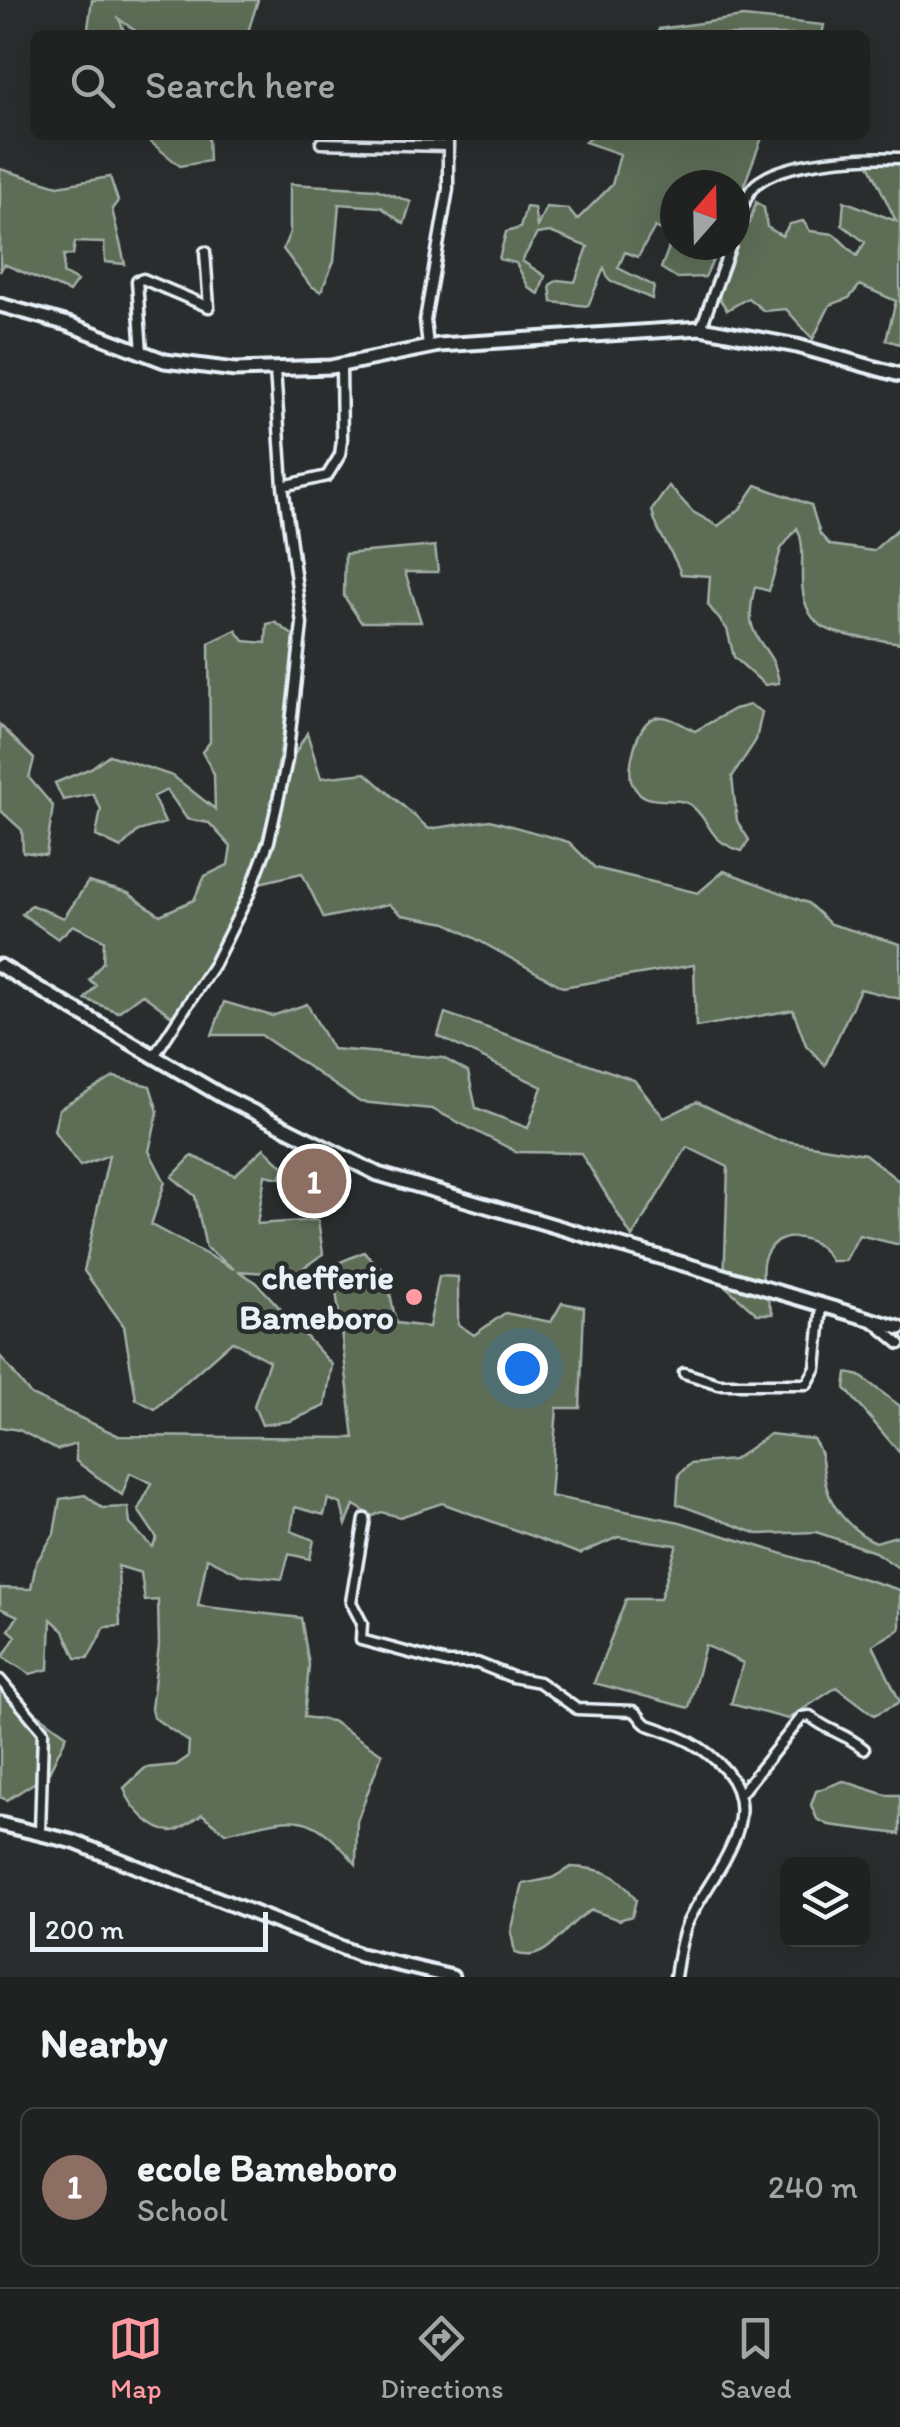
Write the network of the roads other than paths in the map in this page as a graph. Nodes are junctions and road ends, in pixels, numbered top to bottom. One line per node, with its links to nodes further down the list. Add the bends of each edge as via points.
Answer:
1 (448, 140): 3 (street)
2 (321, 143): 3 (street)
3 (448, 146): 10 (street)
4 (900, 158): 5 (street, via 858,157 770,176)
5 (750, 192)
6 (205, 252): 11 (street, via 210,307 137,281)
7 (726, 260): 9 (street)
8 (0, 305): 11 (street)
9 (701, 328): 10 (street); 14 (street)
10 (428, 346): 12 (street)
11 (142, 353): 13 (street, via 198,367)
12 (341, 366): 13 (street); 15 (street, via 340,456 327,476)
13 (275, 370): 15 (street)
14 (900, 375)
15 (284, 486): 17 (street, via 302,634 276,812 234,928)
16 (0, 966): 17 (street)
17 (154, 1058): 18 (street, via 395,1181)
18 (822, 1306): 19 (street); 22 (street, via 816,1368 807,1384 718,1384)
19 (872, 1320): 20 (street); 21 (street)
20 (900, 1328)
21 (900, 1344)
22 (684, 1373)
23 (365, 1519): 26 (street, via 351,1602 362,1622 360,1640 539,1682 577,1709 633,1711 644,1725 690,1738)
24 (0, 1680): 28 (street, via 43,1731)
25 (864, 1748): 26 (street, via 810,1716 802,1718)
26 (740, 1794): 30 (street, via 738,1828 687,1924)
27 (0, 1824): 28 (street)
28 (40, 1833): 29 (street, via 360,1955)
29 (452, 1977)
30 (675, 1977)

